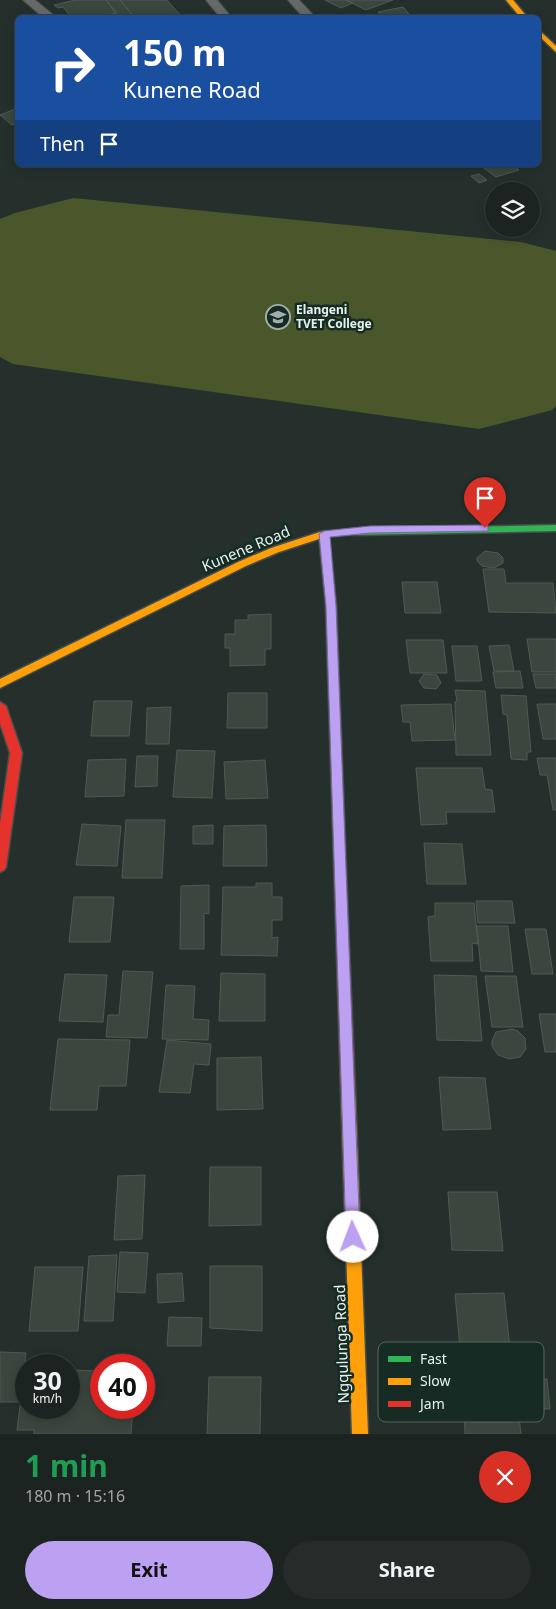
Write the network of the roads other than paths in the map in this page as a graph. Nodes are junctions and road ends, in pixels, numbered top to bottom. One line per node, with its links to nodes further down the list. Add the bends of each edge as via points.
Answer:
1 (28, 0): 5 (lane)
2 (211, 0): 6 (lane)
3 (293, 0): 7 (lane)
4 (509, 0): 8 (street)
5 (48, 15)
6 (224, 15)
7 (308, 15)
8 (522, 15)
9 (541, 35): 10 (street)
10 (548, 46)
11 (556, 528): 12 (street, Kunene Road, via 370,530)
12 (324, 534): 13 (street, Kunene Road, via 242,564); 16 (street, Ngqulunga Road, via 331,606)
13 (0, 684)
14 (0, 706): 15 (street, via 16,753)
15 (0, 867)
16 (360, 1434)

